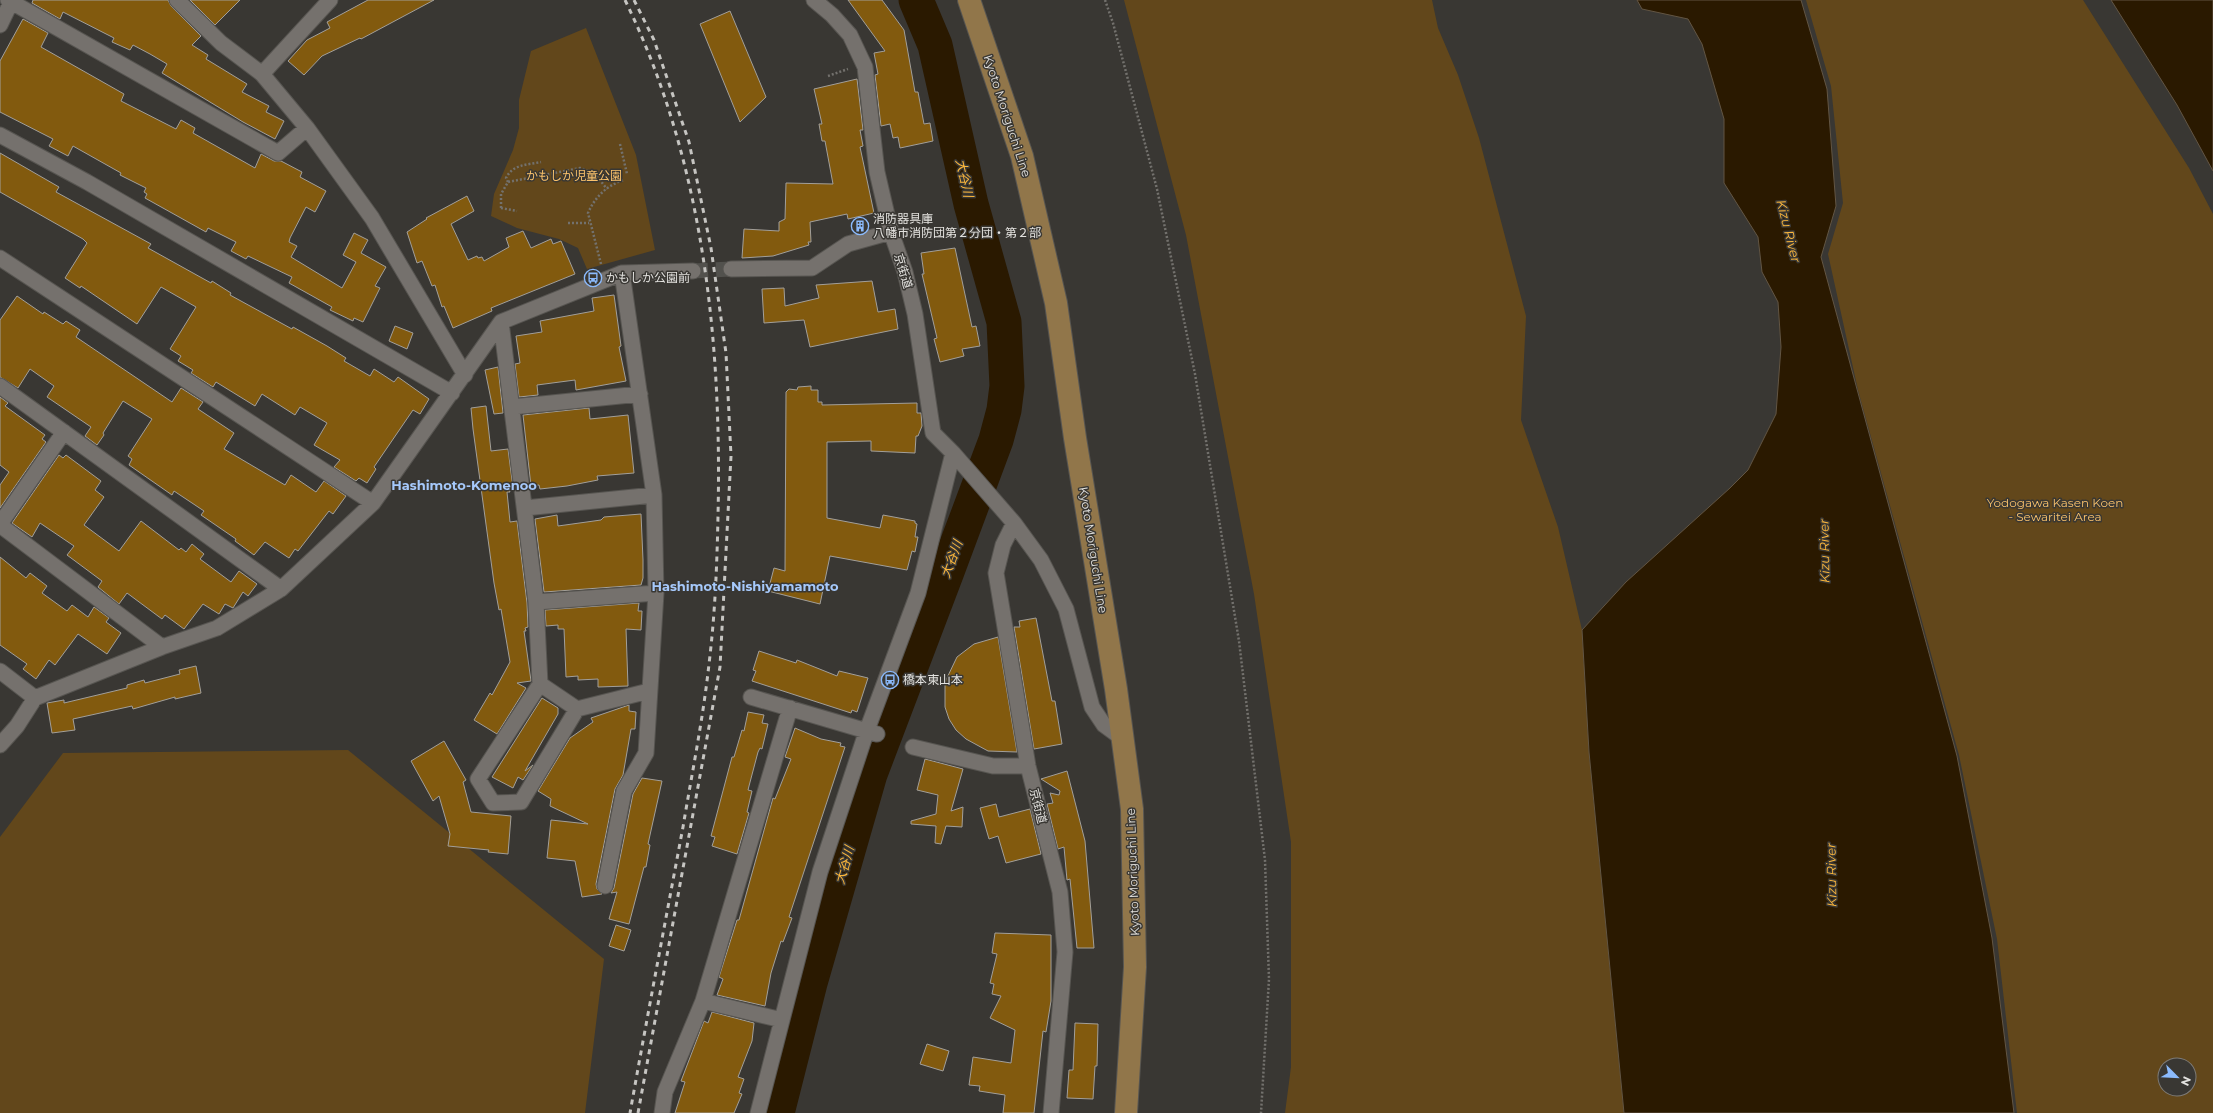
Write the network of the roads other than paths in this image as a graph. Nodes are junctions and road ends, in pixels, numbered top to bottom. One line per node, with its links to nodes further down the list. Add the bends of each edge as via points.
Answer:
1 (177, 0): 7 (street, via 221,44)
2 (330, 0): 7 (street)
3 (814, 0): 10 (street, 京街道, via 850,35 865,67 877,172)
4 (969, 0): 40 (main road, Kyoto Moriguchi Line, via 1022,156 1056,303)
5 (10, 1): 6 (street); 8 (street, via 278,153)
6 (0, 25)
7 (262, 74): 8 (street)
8 (307, 128): 16 (street, via 372,218)
9 (0, 135): 18 (street, via 87,182)
10 (891, 232): 12 (street, via 848,244 812,268); 22 (street, 京街道, via 905,272 915,314 933,433)
11 (0, 258): 24 (street)
12 (731, 268)
13 (693, 271): 14 (street)
14 (622, 273): 15 (street); 19 (street)
15 (501, 322): 16 (street); 20 (street)
16 (464, 374): 18 (street)
17 (0, 386): 21 (street)
18 (452, 393): 24 (street)
19 (640, 394): 20 (street); 23 (street)
20 (512, 407): 25 (street)
21 (64, 432): 27 (street); 28 (street)
22 (953, 453): 26 (street, 京街道); 39 (street, via 918,593)
23 (654, 495): 25 (street); 29 (street)
24 (373, 502): 28 (street)
25 (525, 508): 30 (street)
26 (1014, 523): 40 (street, via 1041,560 1066,609 1092,707 1104,725); 43 (street, 京街道, via 1003,545 996,573)
27 (0, 524): 31 (street)
28 (281, 589): 31 (street, via 217,628)
29 (656, 593): 30 (street); 34 (street)
30 (536, 602): 33 (street)
31 (162, 647): 36 (street)
32 (0, 671): 36 (street)
33 (540, 684): 38 (street); 38 (street, via 478,778 493,803 521,802)
34 (649, 691): 38 (street); 44 (street, via 646,753 624,791)
35 (751, 697): 37 (street)
36 (35, 698): 41 (street)
37 (790, 708): 39 (street); 45 (street)
38 (577, 709)
39 (872, 732): 46 (street, via 820,872)
40 (1123, 739): 50 (main road, Kyoto Moriguchi Line, via 1132,809 1135,967)
41 (0, 746)
42 (913, 746): 43 (street, via 993,766)
43 (1028, 766): 49 (street, 京街道, via 1060,892 1065,952)
44 (606, 886)
45 (703, 1001): 46 (street); 47 (street, via 665,1092)
46 (782, 1020): 48 (street)
47 (662, 1113)
48 (758, 1113)
49 (1051, 1113)
50 (1126, 1113)

